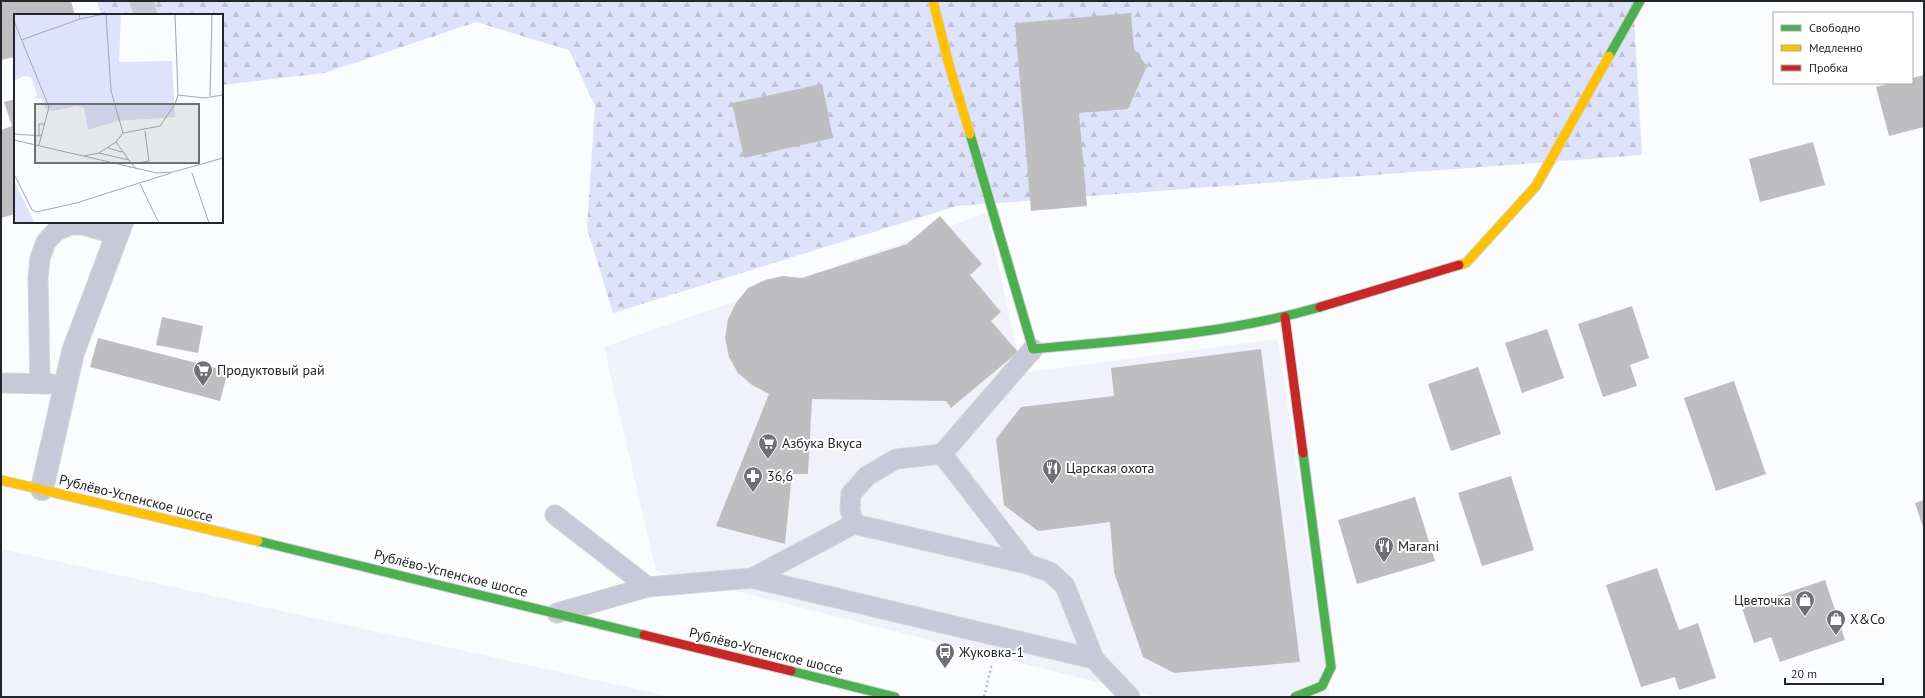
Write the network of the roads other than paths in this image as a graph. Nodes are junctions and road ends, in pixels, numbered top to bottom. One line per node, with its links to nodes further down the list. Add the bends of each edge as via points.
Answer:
1 (141, 1): 4 (street)
2 (932, 1): 7 (street)
3 (1640, 1): 6 (street, via 1536,186 1466,263)
4 (146, 14)
5 (120, 228): 9 (lane, via 70,225 56,231 46,242 40,258 38,278); 10 (street, via 73,352)
6 (1285, 317): 7 (street, via 1168,336); 23 (street, via 1331,667 1322,686)
7 (1033, 349): 11 (lane)
8 (1, 383): 9 (lane)
9 (40, 384): 10 (lane)
10 (66, 384): 13 (street)
11 (942, 454): 15 (lane, via 896,459 867,476 851,494 850,510); 16 (lane)
12 (1, 480): 13 (street, Рублёво-Успенское шоссе)
13 (42, 489): 19 (street, Рублёво-Успенское шоссе)
14 (555, 515): 18 (lane)
15 (854, 524): 16 (lane); 17 (lane)
16 (1026, 564): 20 (lane, via 1050,572 1065,586)
17 (752, 578): 18 (lane); 20 (lane)
18 (648, 587): 19 (lane)
19 (557, 613): 21 (street, Рублёво-Успенское шоссе)
20 (1094, 659): 22 (lane)
21 (895, 697)
22 (1130, 697)
23 (1295, 697)

